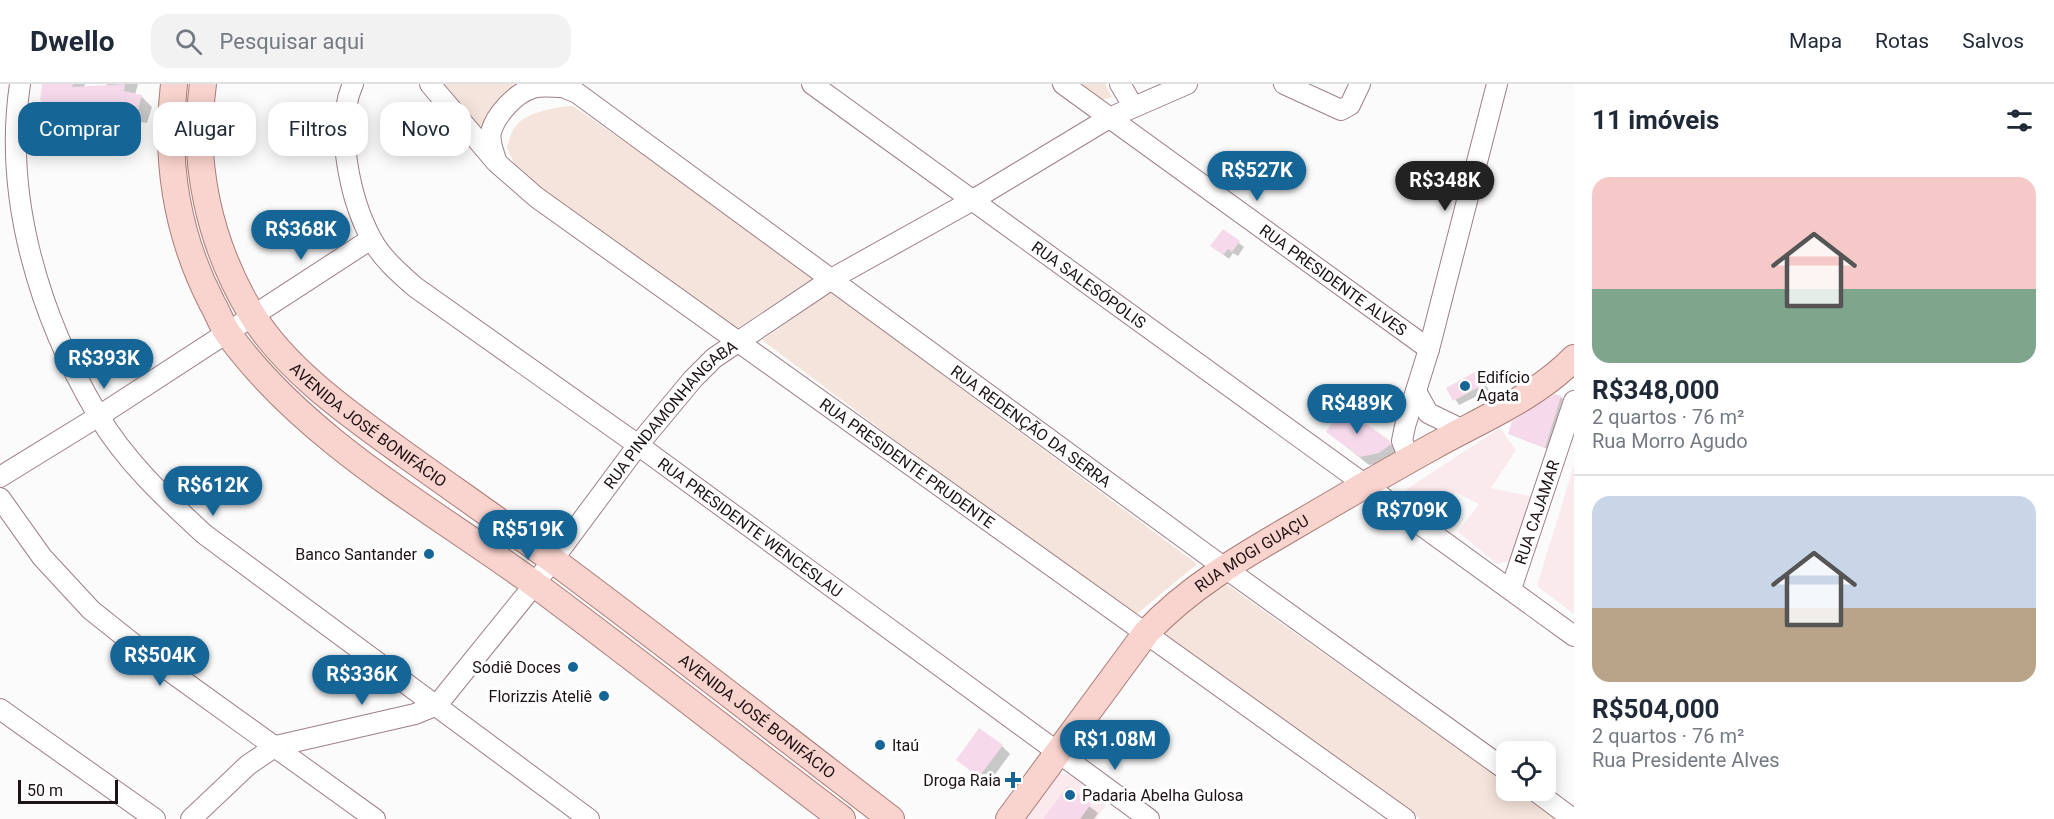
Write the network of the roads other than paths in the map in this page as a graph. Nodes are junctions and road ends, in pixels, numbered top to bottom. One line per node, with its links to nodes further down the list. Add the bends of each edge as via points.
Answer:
1 (21, 84): 27 (street, via 16,159 24,229 46,306)
2 (174, 84): 21 (main road, AVENIDA JOSÉ BONIFÁCIO, via 172,156 181,222 201,279)
3 (203, 84): 20 (main road, AVENIDA JOSÉ BONIFÁCIO, via 202,180 213,228)
4 (353, 84): 18 (street, RUA PRESIDENTE WENCESLAU, via 345,119 346,153 351,183)
5 (430, 84): 16 (street, RUA PRESIDENTE PRUDENTE)
6 (812, 84): 17 (street, RUA SALESÓPOLIS)
7 (1063, 84): 15 (street, RUA PRESIDENTE ALVES)
8 (1120, 84): 14 (street)
9 (1187, 84): 14 (street, RUA PINDAMONHANGABA)
10 (1284, 84): 11 (street, via 1341,110 1350,105)
11 (1360, 84)
12 (1497, 84): 23 (street)
13 (559, 85): 16 (street, via 534,87 515,97 501,114 491,132); 19 (street, RUA REDENÇÃO DA SERRA, via 577,93)
14 (1134, 106): 15 (street, RUA PINDAMONHANGABA)
15 (1109, 118): 17 (street, RUA PINDAMONHANGABA); 23 (street, RUA PRESIDENTE ALVES)
16 (496, 162): 22 (street, RUA PRESIDENTE PRUDENTE, via 536,197)
17 (973, 200): 19 (street, RUA PINDAMONHANGABA); 32 (street, RUA SALESÓPOLIS)
18 (371, 239): 20 (street); 29 (street, RUA PRESIDENTE WENCESLAU, via 396,271 415,287)
19 (833, 279): 22 (street, RUA PINDAMONHANGABA); 35 (street, RUA REDENÇÃO DA SERRA)
20 (252, 315): 21 (street); 34 (main road, AVENIDA JOSÉ BONIFÁCIO, via 286,356 355,419)
21 (228, 333): 27 (street); 36 (main road, AVENIDA JOSÉ BONIFÁCIO, via 305,418)
22 (737, 342): 29 (street, RUA PINDAMONHANGABA, via 693,379); 38 (street, RUA PRESIDENTE PRUDENTE)
23 (1429, 349): 25 (street)
24 (1571, 365): 28 (main road, RUA MOGI GUAÇU)
25 (1416, 391): 28 (street, via 1428,413); 30 (street, via 1402,441)
26 (1574, 401): 37 (street, RUA CAJAMAR)
27 (99, 416): 31 (street); 40 (street, via 165,498 204,534)
28 (1463, 430): 30 (main road, RUA MOGI GUAÇU)
29 (638, 445): 34 (street, RUA PINDAMONHANGABA); 43 (street, RUA PRESIDENTE WENCESLAU)
30 (1410, 460): 32 (main road, RUA MOGI GUAÇU)
31 (0, 477)
32 (1365, 485): 35 (main road, RUA MOGI GUAÇU); 37 (street, RUA SALESÓPOLIS)
33 (0, 498): 42 (street, via 42,557 91,610)
34 (552, 560): 36 (street, RUA PINDAMONHANGABA); 51 (main road, AVENIDA JOSÉ BONIFÁCIO)
35 (1225, 567): 38 (main road, RUA MOGI GUAÇU, via 1166,612); 44 (street, RUA REDENÇÃO DA SERRA)
36 (534, 585): 40 (street, RUA PINDAMONHANGABA); 50 (main road, AVENIDA JOSÉ BONIFÁCIO)
37 (1511, 589): 39 (street, RUA SALESÓPOLIS)
38 (1146, 633): 43 (main road, RUA MOGI GUAÇU); 54 (street, RUA PRESIDENTE PRUDENTE)
39 (1574, 636)
40 (437, 705): 42 (street, via 415,714); 49 (street)
41 (0, 709): 46 (street)
42 (276, 746): 47 (street, via 248,765); 48 (street)
43 (1058, 753): 52 (main road, RUA MOGI GUAÇU); 53 (street, RUA PRESIDENTE WENCESLAU)
44 (1496, 763)
45 (1549, 801): 55 (street)
46 (155, 819)
47 (191, 819)
48 (375, 819)
49 (589, 819)
50 (842, 819)
51 (891, 819)
52 (1009, 819)
53 (1149, 819)
54 (1405, 819)
55 (1573, 819)

